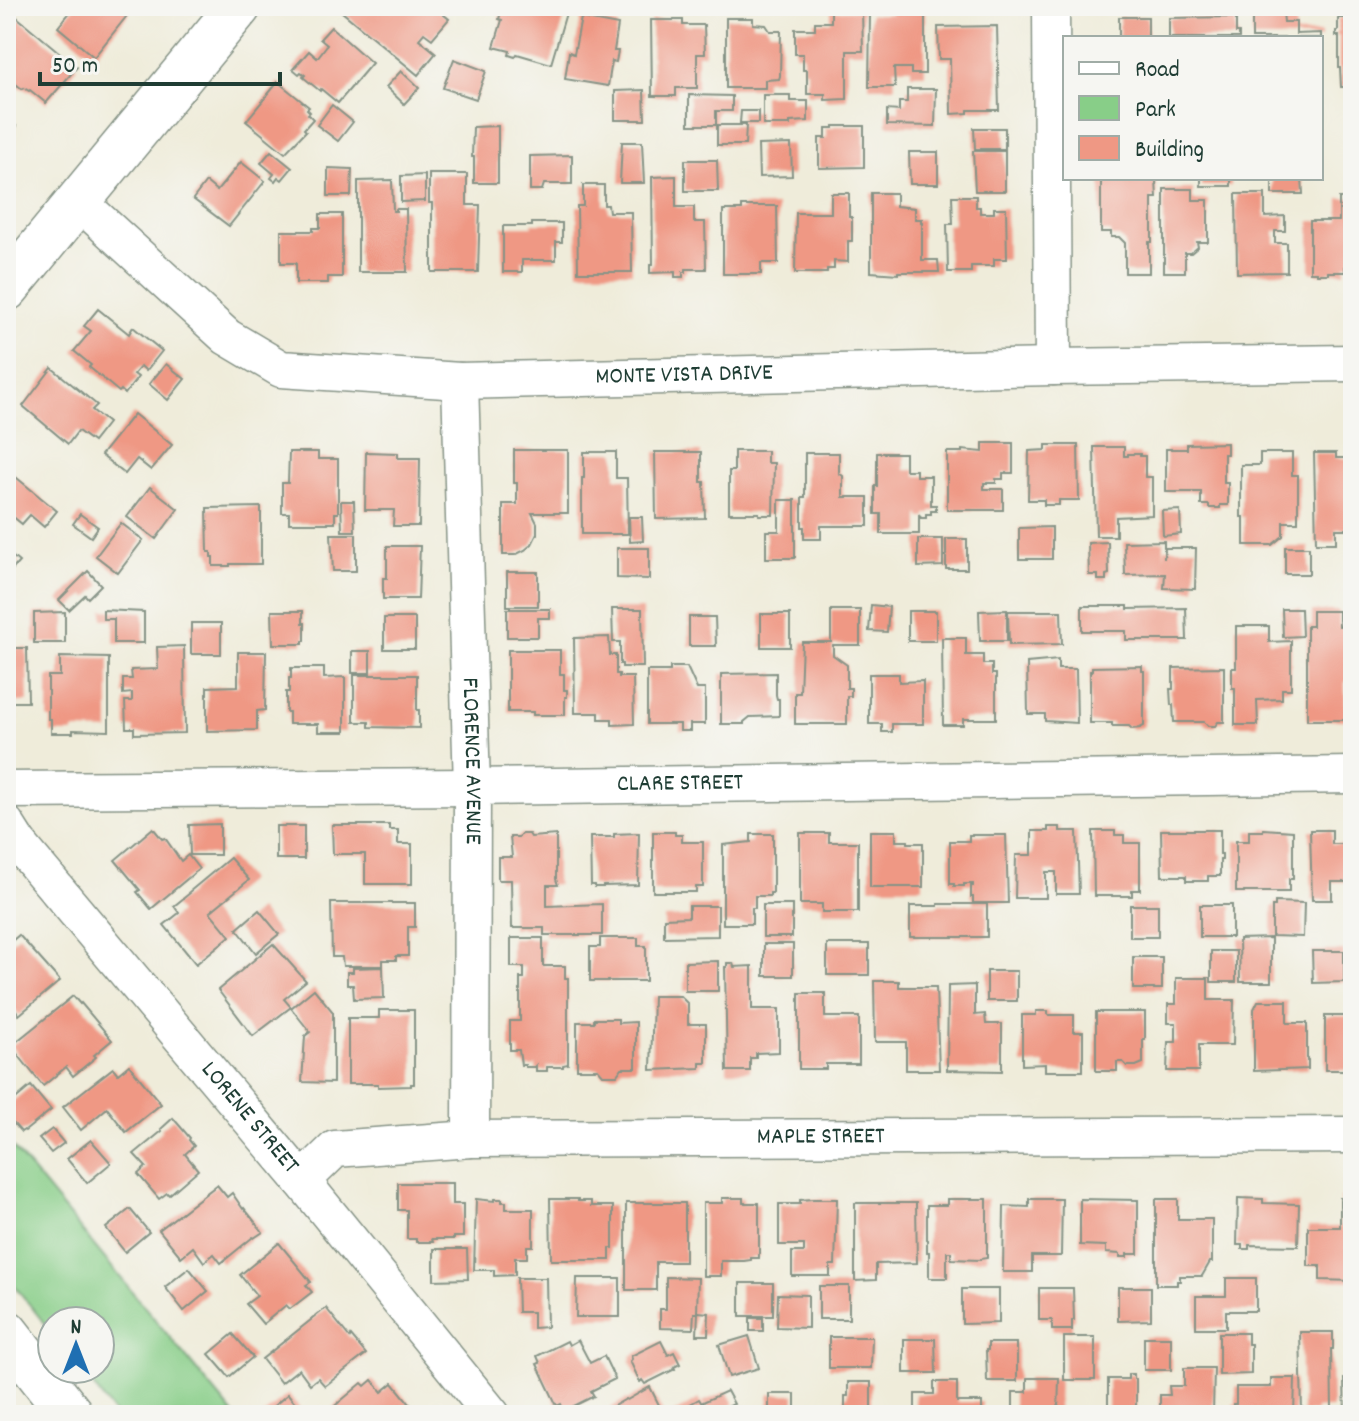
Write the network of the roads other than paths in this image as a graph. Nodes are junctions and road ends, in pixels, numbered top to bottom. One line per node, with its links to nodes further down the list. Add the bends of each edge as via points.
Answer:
1 (239, 6): 3 (main road)
2 (1051, 6): 6 (street)
3 (78, 201): 4 (main road); 7 (street, MONTE VISTA DRIVE, via 227,337 281,369)
4 (6, 289)
5 (1353, 363): 6 (street, MONTE VISTA DRIVE)
6 (1053, 367): 7 (street, MONTE VISTA DRIVE)
7 (460, 381): 9 (street, FLORENCE AVENUE)
8 (1353, 775): 9 (street, CLARE STREET)
9 (472, 787): 10 (street, CLARE STREET); 13 (street, FLORENCE AVENUE)
10 (6, 790)
11 (6, 824): 14 (street, LORENE STREET)
12 (1353, 1135): 13 (street, MAPLE STREET)
13 (471, 1139): 14 (street, MAPLE STREET, via 335,1149)
14 (302, 1181): 17 (street, LORENE STREET)
15 (6, 1332): 16 (main road)
16 (71, 1415)
17 (492, 1415)

